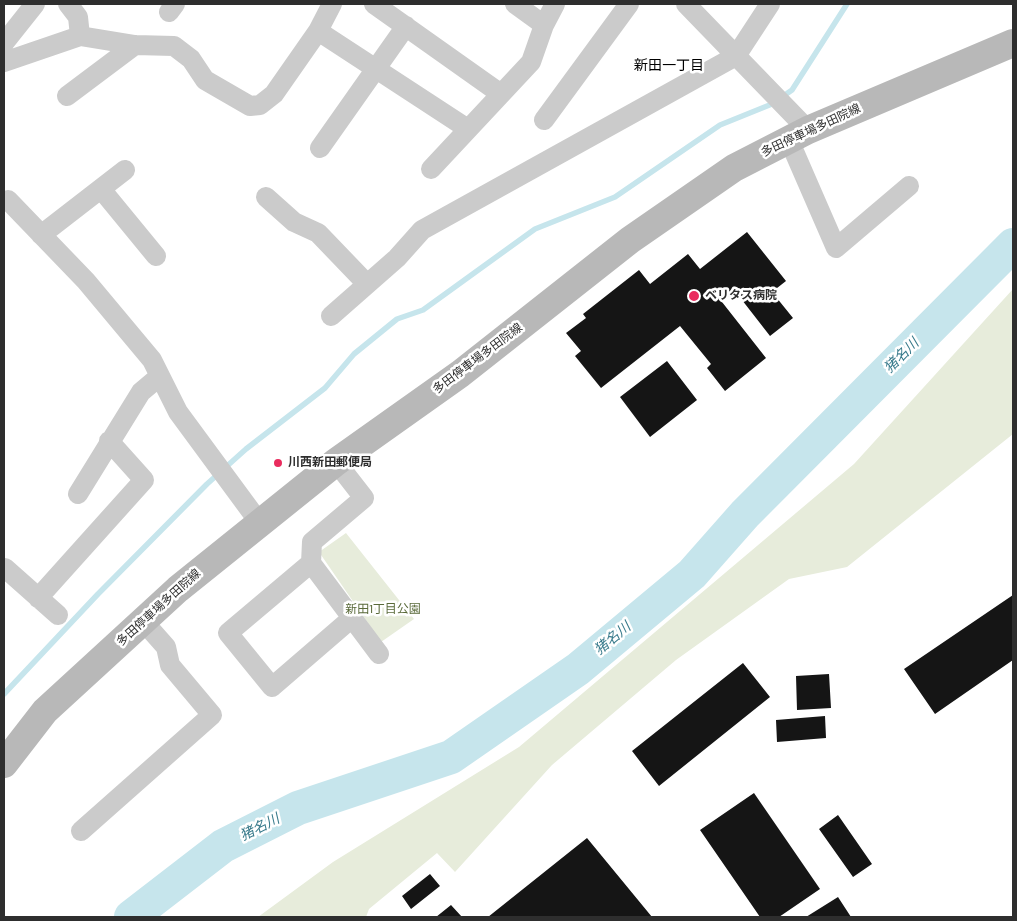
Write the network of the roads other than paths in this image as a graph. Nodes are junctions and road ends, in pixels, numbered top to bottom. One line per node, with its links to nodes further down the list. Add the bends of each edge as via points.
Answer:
1 (35, 4): 14 (street)
2 (68, 4): 13 (street, via 78,17)
3 (332, 4): 12 (street)
4 (374, 4): 11 (street)
5 (515, 4): 10 (street)
6 (555, 4): 10 (street)
7 (629, 4): 22 (street)
8 (686, 4): 17 (street)
9 (770, 4): 17 (street)
10 (544, 25): 20 (street, via 532,62)
11 (406, 26): 19 (street); 20 (street)
12 (318, 31): 16 (street, via 274,94 260,105 250,106 205,80 191,59 174,46); 19 (street)
13 (80, 36): 16 (street); 18 (street)
14 (4, 43)
15 (1013, 43): 24 (main road, 多田停車場多田院線)
16 (135, 45): 21 (street)
17 (736, 55): 24 (street); 34 (street, via 422,230)
18 (4, 62)
19 (376, 69): 23 (street); 25 (street)
20 (501, 94): 23 (street)
21 (67, 96)
22 (544, 120)
23 (468, 129): 26 (street)
24 (799, 135): 28 (street, via 836,248); 38 (main road, 多田停車場多田院線, via 734,168 630,240 460,374)
25 (320, 148)
26 (431, 169)
27 (125, 170): 29 (street)
28 (909, 186)
29 (101, 189): 32 (street); 33 (street)
30 (266, 197): 34 (street, via 294,222 318,233)
31 (5, 198): 32 (street)
32 (41, 235): 36 (street, via 92,288 152,360)
33 (156, 256)
34 (367, 284): 35 (street)
35 (331, 316)
36 (160, 376): 37 (street, via 141,392); 40 (street, via 178,412)
37 (109, 441): 39 (street); 43 (street, via 144,480)
38 (336, 462): 40 (main road, 多田停車場多田院線); 41 (street, via 364,498 312,542)
39 (78, 494)
40 (259, 522): 46 (main road, 多田停車場多田院線)
41 (311, 563): 45 (street); 45 (street, via 228,633 272,688)
42 (4, 569): 43 (street)
43 (38, 598): 44 (street)
44 (58, 615)
45 (352, 618): 47 (street)
46 (143, 621): 48 (main road, 多田停車場多田院線, via 45,711); 49 (street, via 166,648 170,665 212,714)
47 (379, 654)
48 (4, 764)
49 (81, 831)

